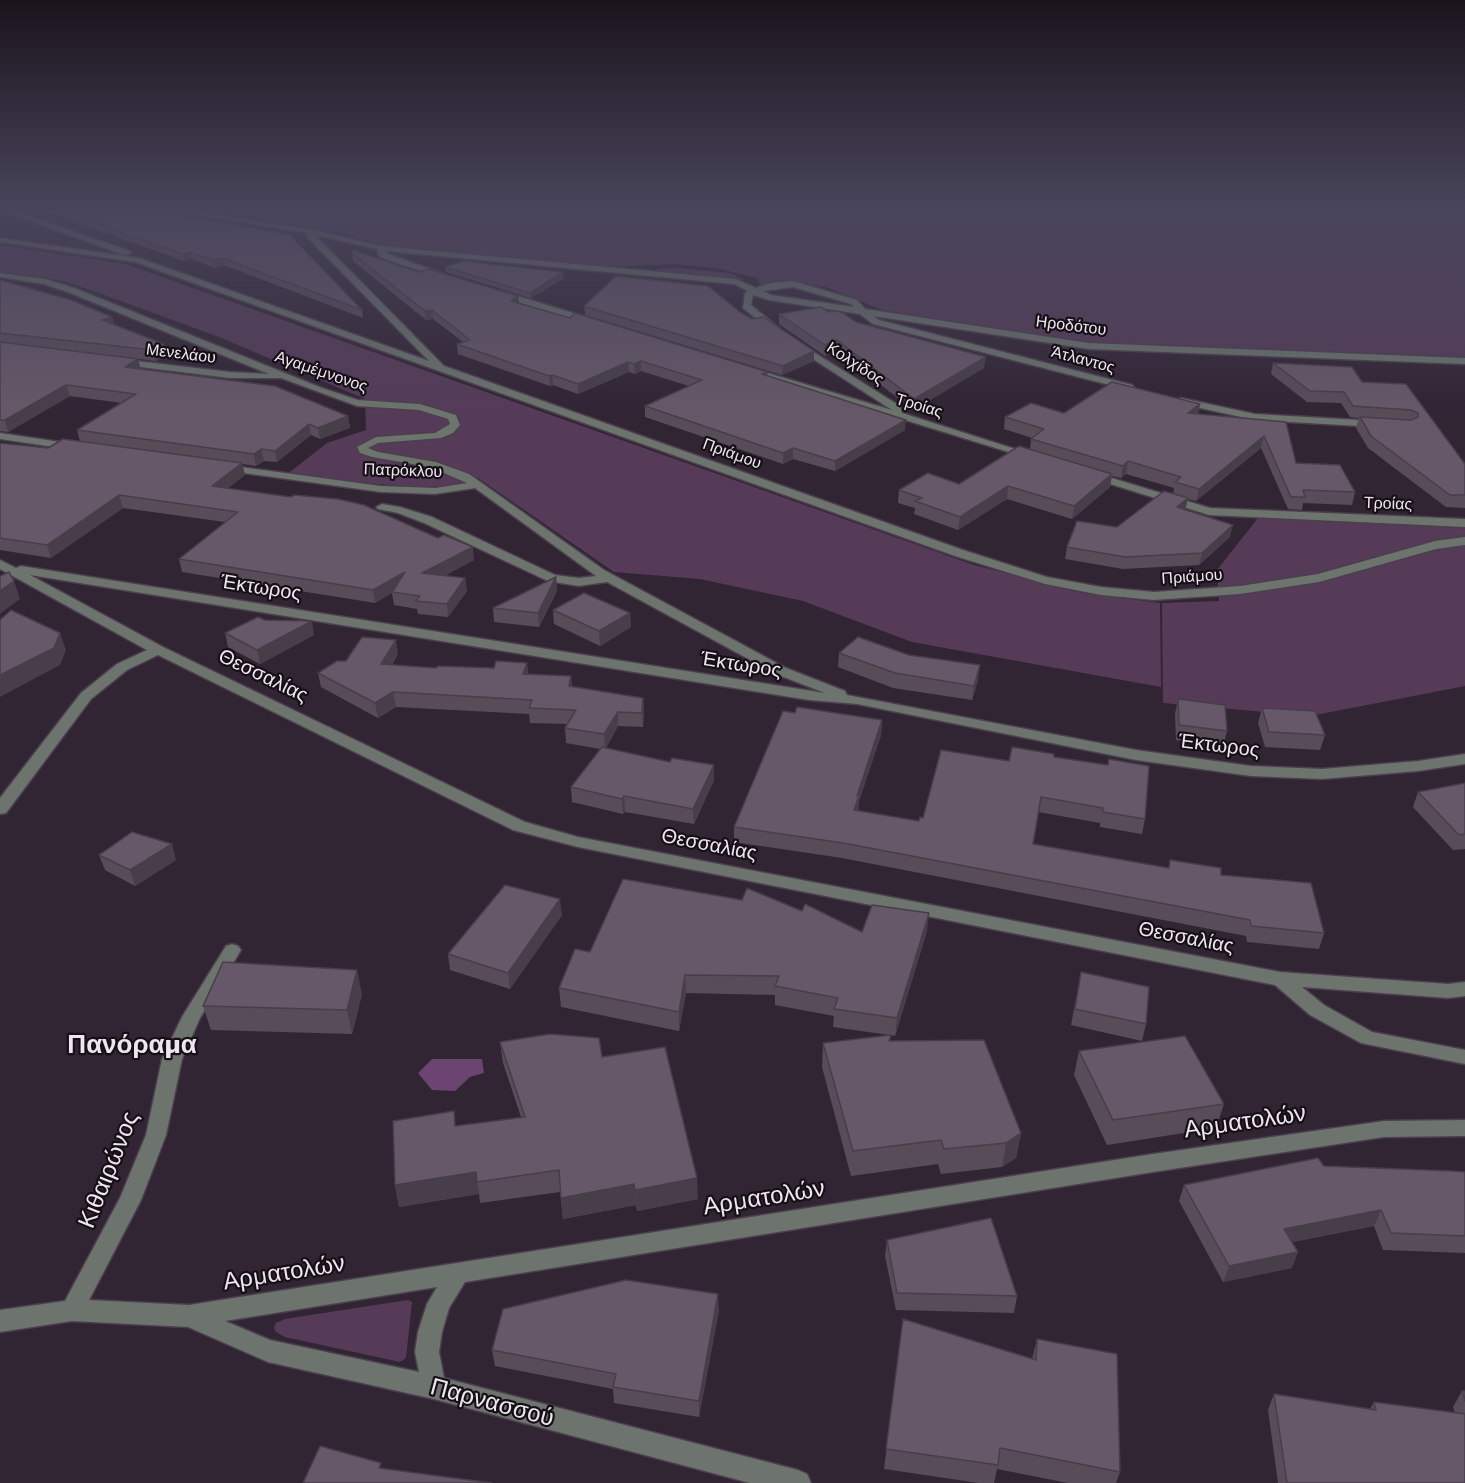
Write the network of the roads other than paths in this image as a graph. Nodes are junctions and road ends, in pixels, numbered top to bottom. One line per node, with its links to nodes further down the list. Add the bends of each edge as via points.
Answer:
1 (1, 275): 15 (street, Αγαμέμνονος, via 70,290)
2 (179, 275): 14 (street, Πριάμου)
3 (350, 275): 14 (street)
4 (441, 275): 6 (street)
5 (679, 275): 7 (street, Ηροδότου, via 736,282)
6 (449, 278)
7 (753, 291): 9 (street, Ηροδότου); 9 (street, via 793,284 809,287 854,302); 18 (street, Κολχίδος, via 746,306 896,408)
8 (494, 292): 10 (street)
9 (863, 312): 12 (street, Ηροδότου, via 1089,345); 16 (street, Άτλαντος, via 876,322)
10 (596, 323)
11 (103, 360): 15 (street, Μενελάου, via 230,375)
12 (1465, 361)
13 (732, 365): 18 (street, Τροίας)
14 (441, 368): 28 (street, Πριάμου, via 958,553 1045,580 1101,591 1154,596 1240,590 1319,578 1435,545)
15 (286, 377): 25 (street, Αγαμέμνονος, via 357,403 420,407 452,417 455,425 437,436 376,440 362,447 376,455 432,464)
16 (1136, 389)
17 (1170, 398): 19 (street, via 1255,417)
18 (902, 417): 22 (street, Τροίας)
19 (1386, 425)
20 (0, 436): 21 (street)
21 (82, 448)
22 (1038, 458)
23 (210, 466): 25 (street, Πατρόκλου, via 381,489 435,491)
24 (1084, 472): 27 (street, Τροίας, via 1209,510)
25 (478, 484): 30 (street)
26 (382, 507): 30 (street, via 428,520 552,578 579,582)
27 (1465, 523)
28 (1465, 541)
29 (6, 566): 31 (street, Θεσσαλίας); 32 (street, Έκτωρος, via 808,696)
30 (609, 578): 32 (street, via 781,671)
31 (158, 650): 34 (street, via 122,667 86,696); 36 (street, Θεσσαλίας, via 519,826 578,842)
32 (857, 700): 33 (street, Έκτωρος, via 1136,755 1251,771 1322,774)
33 (1465, 759)
34 (0, 809)
35 (231, 950): 41 (street, Κιθαιρώνος, via 191,1017 172,1059 156,1135 139,1178)
36 (1280, 979): 37 (street, Θεσσαλίας); 38 (street, via 1317,1010 1368,1038)
37 (1465, 989)
38 (1465, 1057)
39 (1465, 1128): 40 (street, Αρματολών, via 1373,1131)
40 (458, 1274): 42 (street, Αρματολών); 44 (street, via 439,1304 430,1332 427,1352)
41 (72, 1310): 42 (street, Αρματολών); 43 (street)
42 (189, 1316): 44 (street, Παρνασσού, via 268,1351)
43 (0, 1321)
44 (434, 1387): 45 (street, Παρνασσού)
45 (798, 1483)

